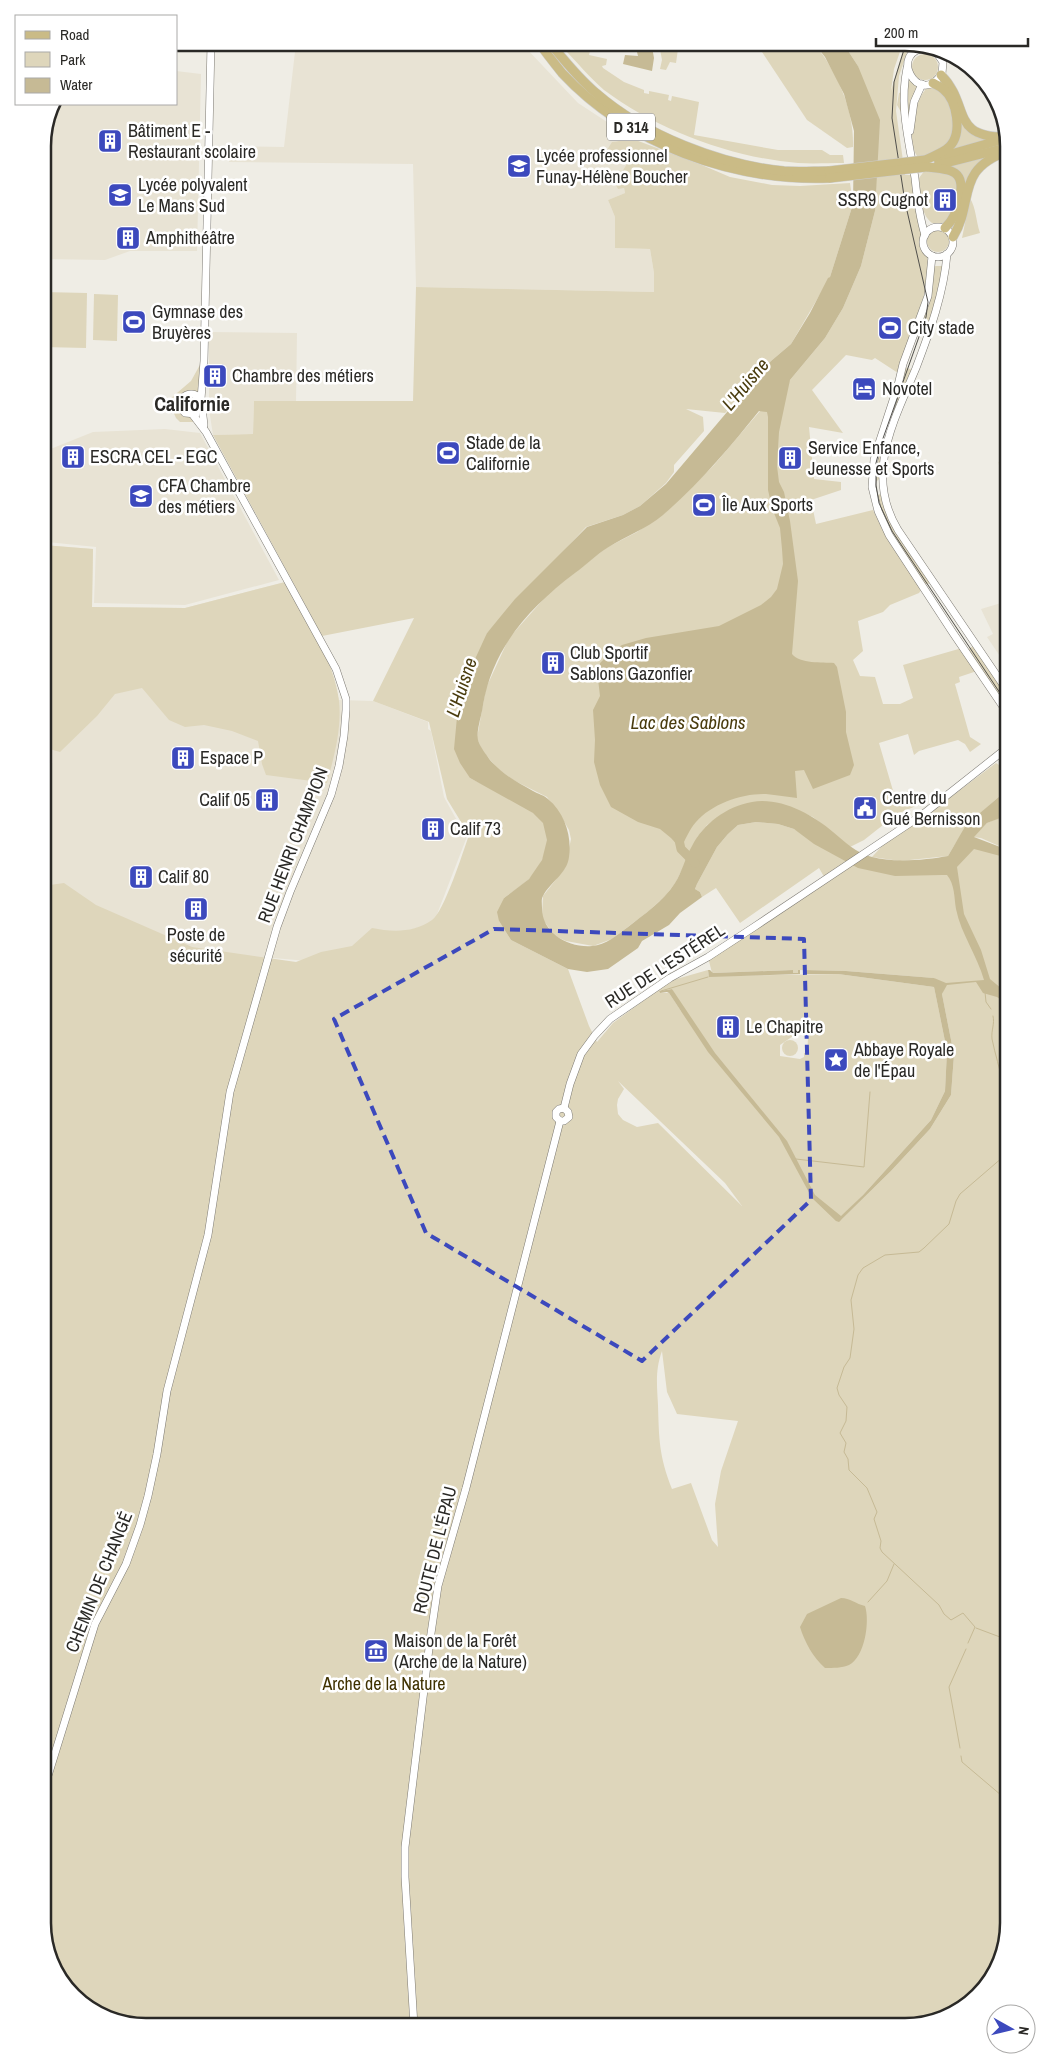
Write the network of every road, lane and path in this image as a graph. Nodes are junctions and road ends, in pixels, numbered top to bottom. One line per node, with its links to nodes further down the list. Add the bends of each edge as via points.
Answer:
1 (211, 51): 24 (street)
2 (545, 51): 16 (main road, D 314, via 589,98 615,118 683,153 732,168 785,178)
3 (557, 51): 16 (main road, D 314, via 598,95 664,136 723,159 784,171)
4 (913, 53): 6 (street, via 908,60)
5 (940, 58): 7 (street)
6 (908, 68): 9 (street, via 912,79); 12 (street, via 903,93)
7 (942, 74): 8 (street); 10 (main road, via 973,131)
8 (933, 83): 9 (street); 15 (main road, D 314, via 948,94 958,127 950,147)
9 (922, 84): 12 (street, via 910,118)
10 (999, 138)
11 (1000, 140): 15 (main road, D 314)
12 (909, 144): 17 (street)
13 (1000, 151): 15 (main road, D 314, via 956,162)
14 (1000, 153): 21 (main road, D 314, via 979,167 968,185 958,228)
15 (925, 164): 16 (main road, D 314, bridge); 19 (main road, via 951,170 961,182 955,216)
16 (829, 174)
17 (918, 205): 18 (street, via 922,217); 20 (street)
18 (934, 228): 19 (street); 20 (street)
19 (945, 228): 21 (street)
20 (925, 235): 23 (street, via 925,249)
21 (952, 237): 22 (street, via 953,246)
22 (947, 254): 23 (street); 30 (street, via 940,297 885,447 884,497 898,530)
23 (932, 256): 31 (street, via 928,296 874,460 872,487 878,511 889,534)
24 (203, 372): 25 (street); 26 (street)
25 (191, 393): 26 (street); 28 (street, via 183,397 180,406 185,413)
26 (201, 399): 27 (street)
27 (201, 409): 28 (street); 29 (street, RUE HENRI CHAMPION)
28 (193, 415): 29 (street, RUE HENRI CHAMPION)
29 (206, 432): 34 (street, RUE HENRI CHAMPION, via 336,669 346,699 346,710 344,736 331,795 277,927 230,1092)
30 (1000, 680)
31 (1000, 702)
32 (1000, 754): 33 (street, RUE DE L'ESTÉREL, via 922,815 610,1019 581,1054 564,1108 556,1112)
33 (560, 1121): 36 (street, ROUTE DE L'ÉPAU, via 435,1599 405,1847)
34 (201, 1266): 35 (street, CHEMIN DE CHANGÉ, via 173,1365 140,1526 126,1564 95,1624)
35 (51, 1763)
36 (414, 2018)

